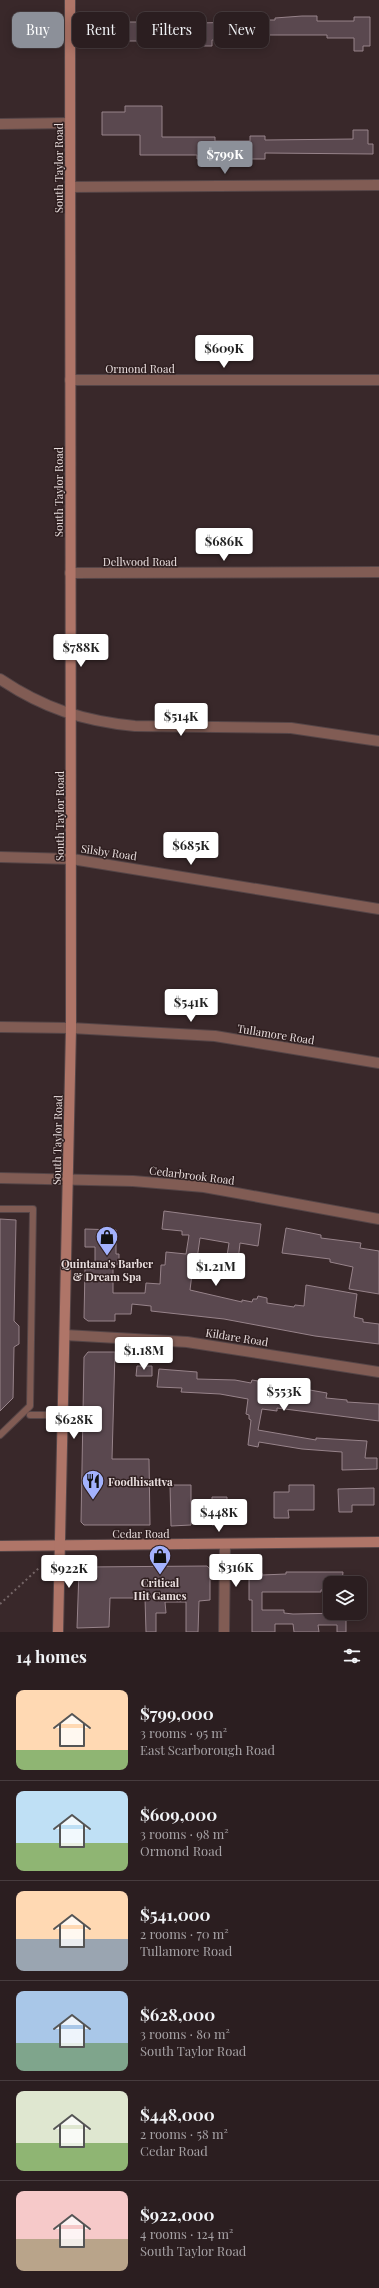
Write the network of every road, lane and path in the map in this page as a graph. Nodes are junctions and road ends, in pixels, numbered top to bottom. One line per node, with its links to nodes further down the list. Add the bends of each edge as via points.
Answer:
1 (70, 0): 2 (main road, South Taylor Road)
2 (70, 123): 3 (street); 5 (main road, South Taylor Road)
3 (0, 124)
4 (379, 186): 5 (street)
5 (70, 187): 6 (main road, South Taylor Road)
6 (70, 380): 7 (street, Ormond Road); 9 (main road, South Taylor Road)
7 (379, 380)
8 (379, 572): 9 (street, Dellwood Road)
9 (70, 573): 11 (main road, South Taylor Road)
10 (0, 679): 11 (street, via 34,699)
11 (71, 715): 12 (street, via 135,726 290,728); 14 (main road, South Taylor Road)
12 (379, 741)
13 (0, 857): 14 (street, Silsby Road)
14 (72, 859): 15 (street, Silsby Road); 17 (main road, South Taylor Road)
15 (379, 909)
16 (0, 1027): 17 (street, Tullamore Road)
17 (71, 1028): 18 (street, Tullamore Road, via 215,1036); 20 (main road, South Taylor Road)
18 (379, 1063)
19 (0, 1178): 20 (street, Cedarbrook Road)
20 (69, 1178): 22 (street, Cedarbrook Road, via 204,1187); 23 (main road, South Taylor Road)
21 (0, 1209): 27 (lane, via 33,1210 30,1406)
22 (379, 1218)
23 (65, 1335): 24 (street, Kildare Road, via 187,1342); 26 (main road, South Taylor Road)
24 (379, 1372)
25 (30, 1414): 26 (lane)
26 (63, 1415): 30 (main road, South Taylor Road)
27 (0, 1436)
28 (379, 1542): 29 (main road, Cedar Road)
29 (225, 1544): 30 (main road, Cedar Road); 35 (street)
30 (59, 1545): 31 (main road, Cedar Road); 34 (main road, South Taylor Road)
31 (0, 1546)
32 (39, 1568): 33 (path)
33 (0, 1604)
34 (58, 1632)
35 (224, 1632)

